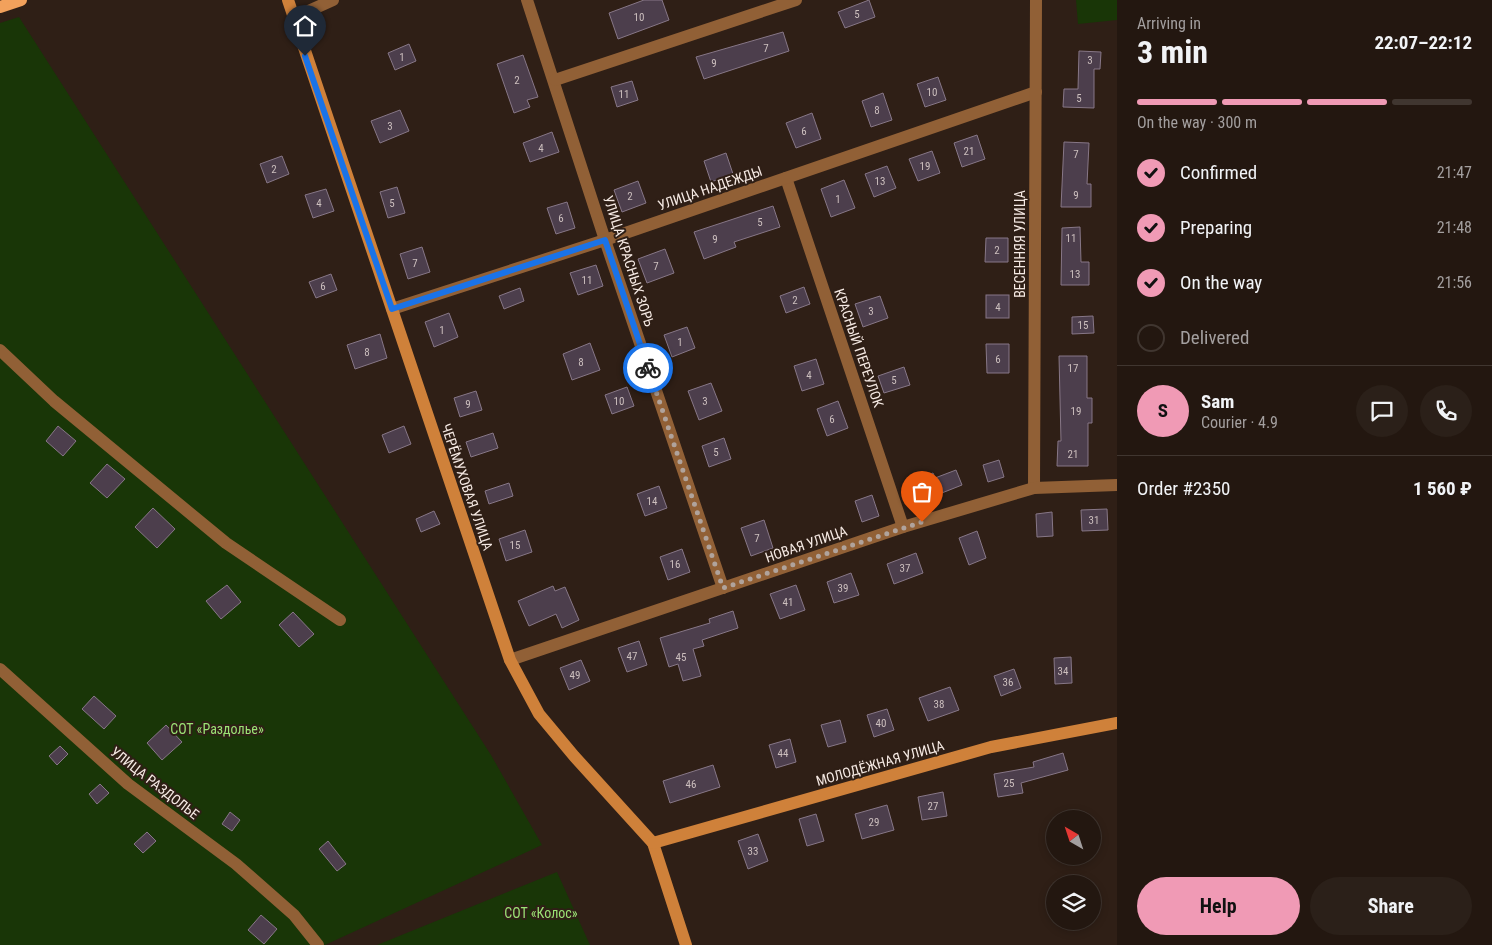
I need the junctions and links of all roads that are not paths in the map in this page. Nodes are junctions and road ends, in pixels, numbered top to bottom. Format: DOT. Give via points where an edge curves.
graph roads {
  1 [pos="21,0"];
  2 [pos="288,0"];
  3 [pos="333,0"];
  4 [pos="527,0"];
  5 [pos="796,0"];
  6 [pos="1036,0"];
  7 [pos="0,7"];
  8 [pos="293,18"];
  9 [pos="555,80"];
  10 [pos="1036,92"];
  11 [pos="786,178"];
  12 [pos="605,240"];
  13 [pos="392,309"];
  14 [pos="0,350"];
  15 [pos="1117,485"];
  16 [pos="1034,488"];
  17 [pos="903,527"];
  18 [pos="723,588"];
  19 [pos="340,620"];
  20 [pos="510,660"];
  21 [pos="0,669"];
  22 [pos="1117,723"];
  23 [pos="653,843"];
  24 [pos="318,945"];
  25 [pos="686,945"];
  1 -- 7 [label="main road"];
  2 -- 8 [label="street, ЧЕРЁМУХОВАЯ УЛИЦА"];
  3 -- 8 [label="street"];
  4 -- 9 [label="street, УЛИЦА КРАСНЫХ ЗОРЬ"];
  5 -- 9 [label="street"];
  6 -- 10 [label="street, ВЕСЕННЯЯ УЛИЦА"];
  8 -- 13 [label="street, ЧЕРЁМУХОВАЯ УЛИЦА"];
  9 -- 12 [label="street, УЛИЦА КРАСНЫХ ЗОРЬ"];
  10 -- 11 [label="street, УЛИЦА НАДЕЖДЫ"];
  10 -- 16 [label="street, ВЕСЕННЯЯ УЛИЦА"];
  11 -- 12 [label="street, УЛИЦА НАДЕЖДЫ"];
  11 -- 17 [label="street, КРАСНЫЙ ПЕРЕУЛОК"];
  12 -- 13 [label="street, УЛИЦА НАДЕЖДЫ"];
  12 -- 18 [label="street, УЛИЦА КРАСНЫХ ЗОРЬ"];
  13 -- 20 [label="street, ЧЕРЁМУХОВАЯ УЛИЦА"];
  14 -- 19 [label="street" via="54,401 226,543"];
  15 -- 16 [label="street, НОВАЯ УЛИЦА"];
  16 -- 17 [label="street, НОВАЯ УЛИЦА"];
  17 -- 18 [label="street, НОВАЯ УЛИЦА"];
  18 -- 20 [label="street, НОВАЯ УЛИЦА"];
  20 -- 23 [label="street, ЧЕРЁМУХОВАЯ УЛИЦА" via="540,714"];
  21 -- 24 [label="street, УЛИЦА РАЗДОЛЬЕ" via="128,784 236,864 294,915"];
  22 -- 23 [label="street, МОЛОДЁЖНАЯ УЛИЦА" via="991,747"];
  23 -- 25 [label="street, ЧЕРЁМУХОВАЯ УЛИЦА"];
}
